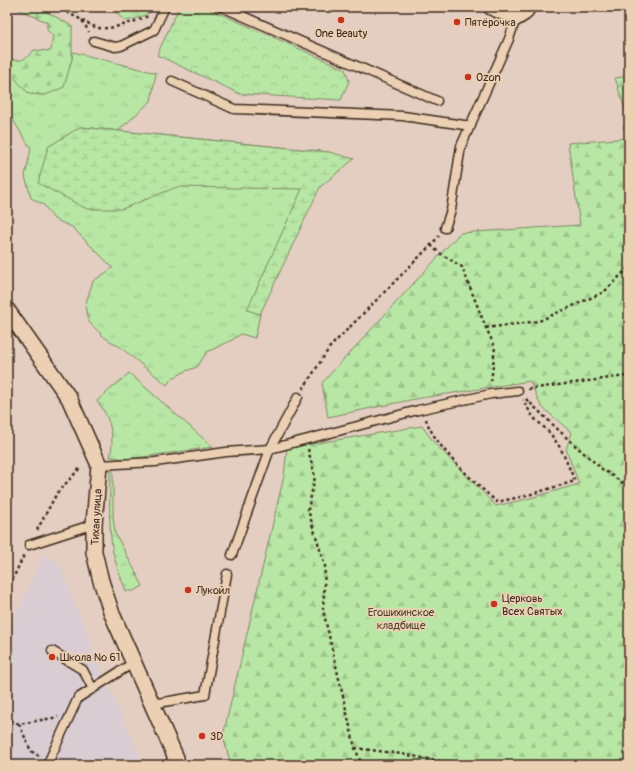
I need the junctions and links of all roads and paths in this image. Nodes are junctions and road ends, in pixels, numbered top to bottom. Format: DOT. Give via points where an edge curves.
graph roads {
  1 [pos="56,7"];
  2 [pos="165,7"];
  3 [pos="222,7"];
  4 [pos="490,7"];
  5 [pos="528,7"];
  6 [pos="152,13"];
  7 [pos="516,18"];
  8 [pos="82,20"];
  9 [pos="94,41"];
  10 [pos="172,81"];
  11 [pos="437,101"];
  12 [pos="471,126"];
  13 [pos="445,228"];
  14 [pos="431,246"];
  15 [pos="629,266"];
  16 [pos="7,310"];
  17 [pos="486,328"];
  18 [pos="629,373"];
  19 [pos="518,391"];
  20 [pos="491,394"];
  21 [pos="298,397"];
  22 [pos="423,409"];
  23 [pos="306,439"];
  24 [pos="270,449"];
  25 [pos="99,466"];
  26 [pos="81,467"];
  27 [pos="629,487"];
  28 [pos="94,524"];
  29 [pos="29,544"];
  30 [pos="232,555"];
  31 [pos="227,574"];
  32 [pos="7,591"];
  33 [pos="52,651"];
  34 [pos="134,663"];
  35 [pos="93,689"];
  36 [pos="152,704"];
  37 [pos="70,715"];
  38 [pos="11,720"];
  39 [pos="19,724"];
  40 [pos="355,748"];
  41 [pos="48,763"];
  42 [pos="177,763"];
  43 [pos="362,765"];
  44 [pos="527,765"];
  1 -- 8 [label="path"];
  2 -- 9 [label="lane" via="154,30 121,46"];
  3 -- 11 [label="lane"];
  4 -- 7 [label="street"];
  5 -- 7 [label="street"];
  6 -- 8 [label="path" via="142,19 105,28 95,27"];
  7 -- 12 [label="lane"];
  8 -- 9 [label="path"];
  10 -- 12 [label="lane" via="234,109 403,116"];
  12 -- 13 [label="lane" via="461,146 451,210"];
  13 -- 14 [label="path"];
  14 -- 17 [label="path" via="462,266"];
  14 -- 21 [label="path" via="330,347"];
  15 -- 17 [label="path" via="604,292 539,322"];
  16 -- 25 [label="street, Тихая улица" via="69,398"];
  17 -- 20 [label="path" via="496,347"];
  18 -- 19 [label="path" via="626,376"];
  19 -- 20 [label="lane"];
  19 -- 22 [label="path" via="533,417 550,433 561,449 575,481 497,502 473,481 438,442 428,426"];
  19 -- 27 [label="path" via="602,469"];
  20 -- 22 [label="lane"];
  21 -- 24 [label="lane"];
  22 -- 23 [label="lane"];
  23 -- 24 [label="lane"];
  23 -- 40 [label="path" via="315,477 308,510 325,566 323,610"];
  24 -- 25 [label="lane"];
  24 -- 30 [label="lane"];
  25 -- 28 [label="street, Тихая улица"];
  26 -- 29 [label="path" via="57,493"];
  28 -- 29 [label="lane"];
  28 -- 34 [label="street, Тихая улица" via="94,552 101,581 112,614"];
  29 -- 32 [label="path"];
  31 -- 36 [label="lane" via="205,695"];
  33 -- 35 [label="lane" via="83,670"];
  34 -- 35 [label="lane"];
  34 -- 36 [label="street, Тихая улица"];
  35 -- 37 [label="lane" via="78,698"];
  36 -- 42 [label="street, Тихая улица"];
  37 -- 39 [label="path"];
  37 -- 41 [label="lane"];
  38 -- 39 [label="path"];
  39 -- 41 [label="path" via="31,751"];
  40 -- 43 [label="path"];
  40 -- 44 [label="path" via="455,764"];
}
